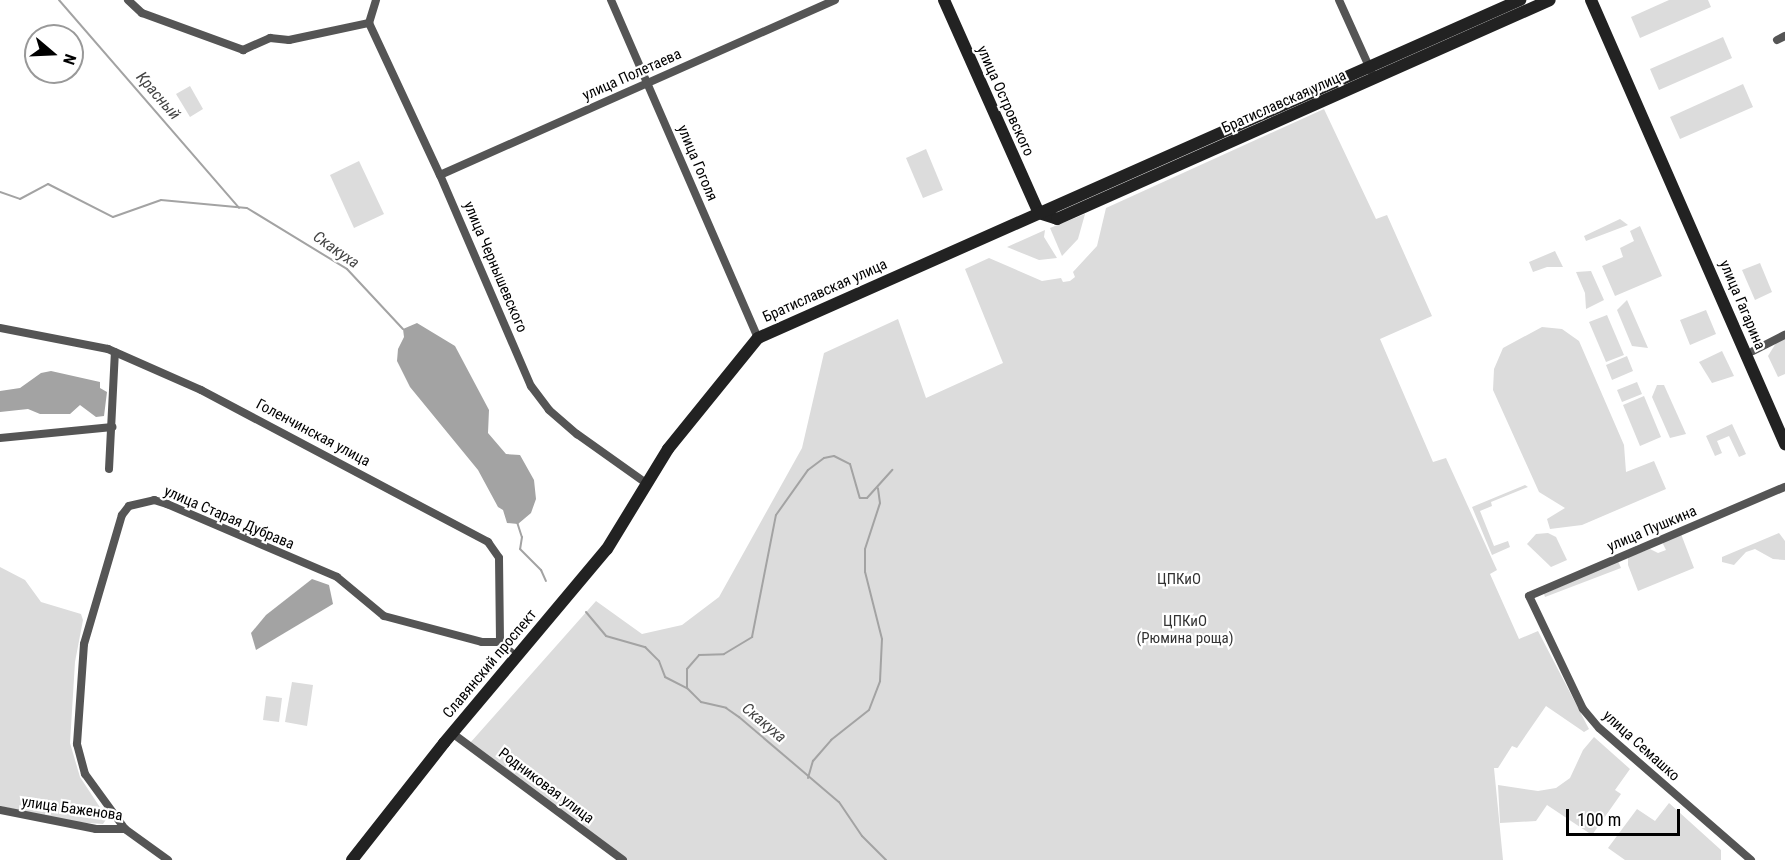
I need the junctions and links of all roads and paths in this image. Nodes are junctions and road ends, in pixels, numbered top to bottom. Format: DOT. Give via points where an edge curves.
graph roads {
  1 [pos="128,0"];
  2 [pos="376,0"];
  3 [pos="611,0"];
  4 [pos="835,0"];
  5 [pos="944,0"];
  6 [pos="1339,0"];
  7 [pos="1520,0"];
  8 [pos="1550,0"];
  9 [pos="1592,0"];
  10 [pos="1599,0"];
  11 [pos="369,22"];
  12 [pos="1372,73"];
  13 [pos="648,83"];
  14 [pos="440,175"];
  15 [pos="1674,177"];
  16 [pos="1039,213"];
  17 [pos="0,328"];
  18 [pos="1785,335"];
  19 [pos="758,338"];
  20 [pos="1754,351"];
  21 [pos="115,352"];
  22 [pos="1785,424"];
  23 [pos="112,427"];
  24 [pos="0,438"];
  25 [pos="1785,445"];
  26 [pos="109,469"];
  27 [pos="646,483"];
  28 [pos="1785,487"];
  29 [pos="1529,596"];
  30 [pos="500,642"];
  31 [pos="515,656"];
  32 [pos="452,733"];
  33 [pos="0,810"];
  34 [pos="125,829"];
  35 [pos="168,860"];
  36 [pos="352,860"];
  37 [pos="623,860"];
  38 [pos="1751,860"];
  1 -- 11 [label="street" via="142,14 243,51 270,38 289,40"];
  2 -- 11 [label="street"];
  3 -- 13 [label="street, улица Гоголя"];
  4 -- 13 [label="street, улица Полетаева"];
  5 -- 16 [label="street, улица Островского"];
  6 -- 12 [label="street"];
  7 -- 12 [label="street, Братиславская улица"];
  8 -- 12 [label="street, Братиславская улица"];
  9 -- 15 [label="street, улица Гагарина"];
  10 -- 15 [label="street, улица Гагарина"];
  11 -- 14 [label="street, улица Чернышевского"];
  12 -- 16 [label="street, Братиславская улица" via="1057,219"];
  13 -- 14 [label="street, улица Полетаева"];
  13 -- 19 [label="street, улица Гоголя"];
  14 -- 27 [label="street, улица Чернышевского" via="531,386 549,410 577,434"];
  15 -- 20 [label="street, улица Гагарина"];
  15 -- 25 [label="street, улица Гагарина"];
  16 -- 19 [label="street, Братиславская улица"];
  17 -- 21 [label="street, Голенчинская улица"];
  18 -- 20 [label="street"];
  19 -- 27 [label="street, Братиславская улица" via="690,418"];
  20 -- 22 [label="street, улица Гагарина"];
  21 -- 23 [label="street"];
  21 -- 30 [label="street, Голенчинская улица" via="272,426 488,543 499,558"];
  23 -- 24 [label="street"];
  23 -- 26 [label="street"];
  27 -- 31 [label="street, Славянский проспект" via="639,501 607,549"];
  28 -- 29 [label="street, улица Пушкина"];
  29 -- 38 [label="street, улица Семашко" via="1583,709 1599,728"];
  30 -- 31 [label="street"];
  30 -- 34 [label="street, улица Старая Дубрава" via="483,642 384,616 336,577 166,504 147,500 129,506 122,514 84,644 77,744 85,774"];
  31 -- 32 [label="street, Славянский проспект"];
  32 -- 36 [label="street, Славянский проспект"];
  32 -- 37 [label="street, Родниковая улица"];
  33 -- 34 [label="street, улица Баженова" via="96,829"];
  34 -- 35 [label="street, улица Баженова"];
}
